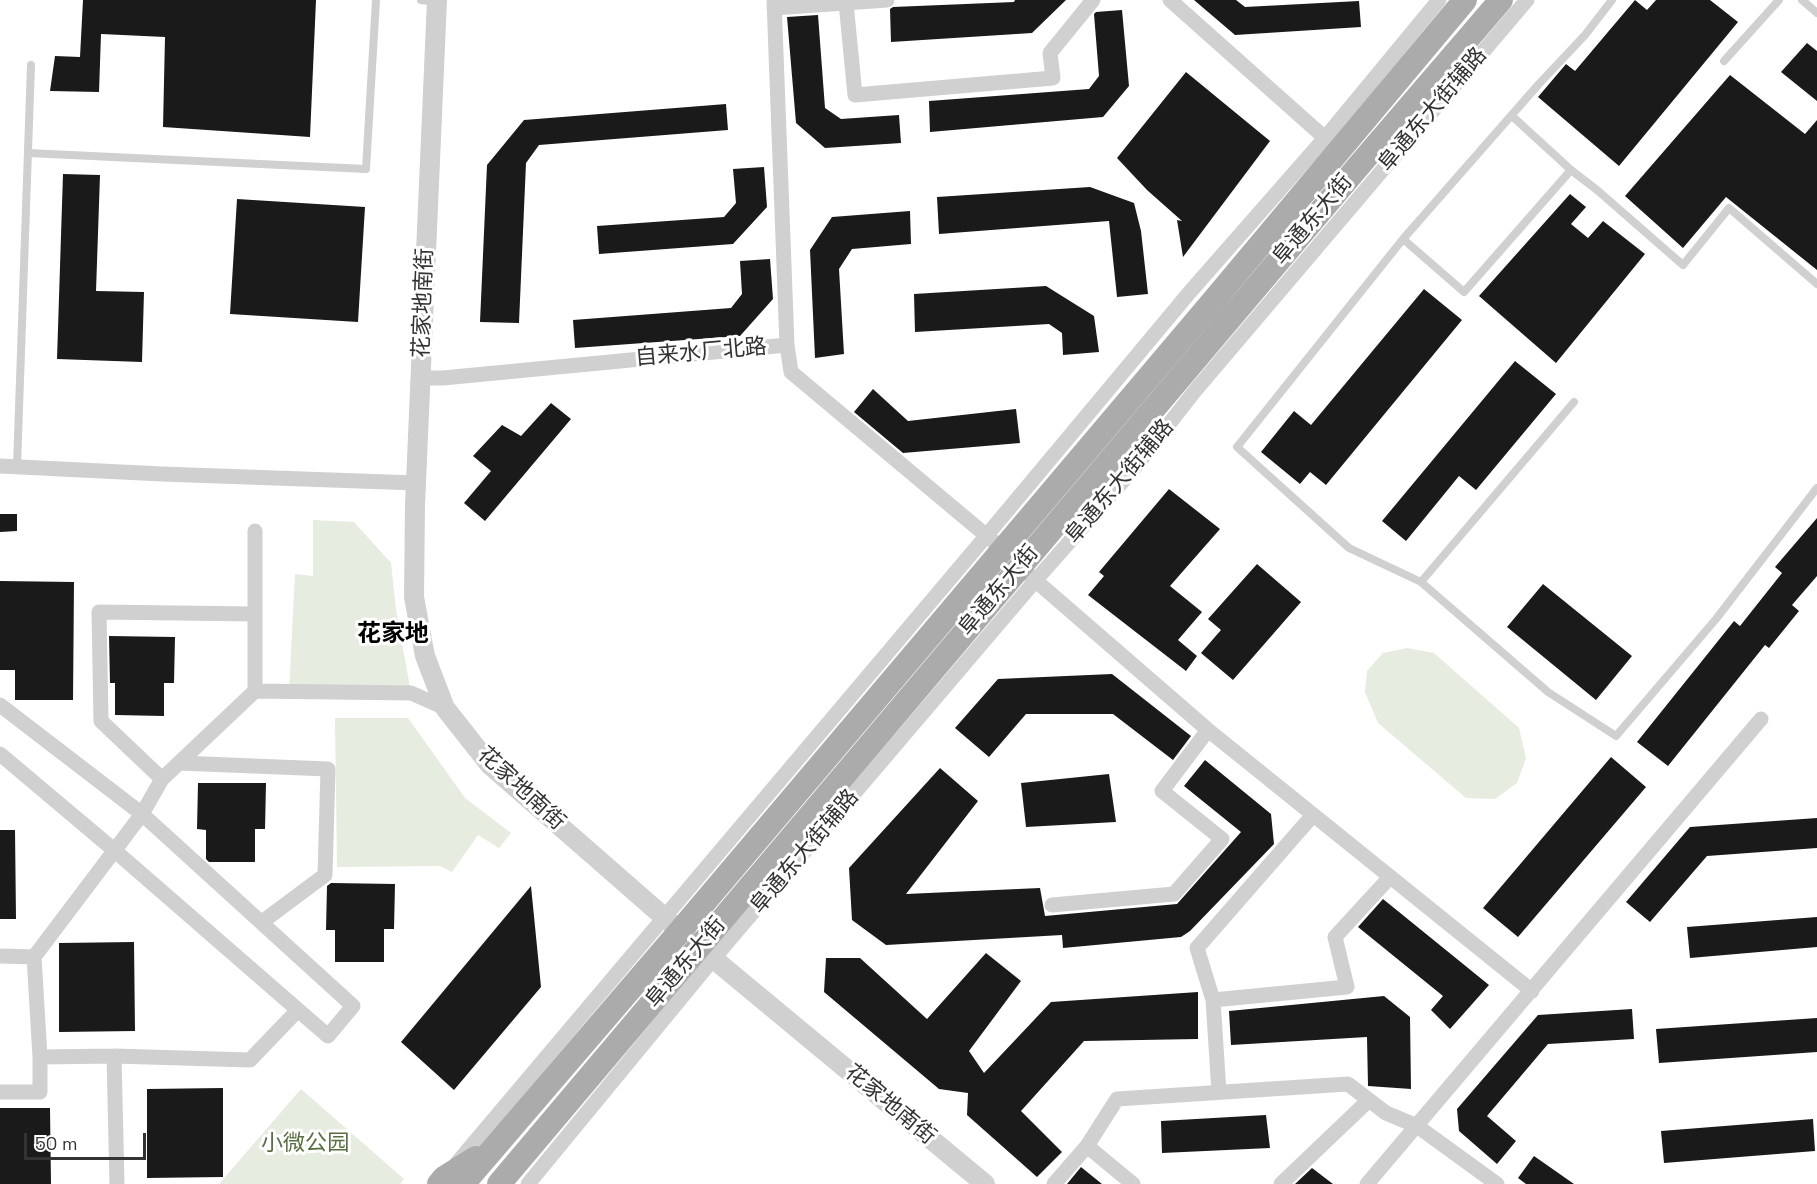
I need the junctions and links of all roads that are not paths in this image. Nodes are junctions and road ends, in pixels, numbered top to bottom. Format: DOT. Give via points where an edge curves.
graph roads {
  1 [pos="376,0"];
  2 [pos="887,0"];
  3 [pos="1093,0"];
  4 [pos="1170,0"];
  5 [pos="1439,0"];
  6 [pos="1465,0"];
  7 [pos="1501,0"];
  8 [pos="1527,0"];
  9 [pos="1612,0"];
  10 [pos="1779,0"];
  11 [pos="1803,0"];
  12 [pos="431,1"];
  13 [pos="846,3"];
  14 [pos="774,4"];
  15 [pos="1817,13"];
  16 [pos="1724,61"];
  17 [pos="32,65"];
  18 [pos="1512,116"];
  19 [pos="1333,143"];
  20 [pos="27,153"];
  21 [pos="1571,170"];
  22 [pos="1403,239"];
  23 [pos="1817,284"];
  24 [pos="787,345"];
  25 [pos="421,378"];
  26 [pos="1574,402"];
  27 [pos="0,466"];
  28 [pos="18,466"];
  29 [pos="416,483"];
  30 [pos="1817,488"];
  31 [pos="255,531"];
  32 [pos="1011,558"];
  33 [pos="1421,582"];
  34 [pos="255,614"];
  35 [pos="255,691"];
  36 [pos="0,705"];
  37 [pos="445,708"];
  38 [pos="1761,719"];
  39 [pos="1208,730"];
  40 [pos="0,754"];
  41 [pos="179,763"];
  42 [pos="162,779"];
  43 [pos="142,814"];
  44 [pos="1313,815"];
  45 [pos="114,850"];
  46 [pos="1390,877"];
  47 [pos="1052,906"];
  48 [pos="262,922"];
  49 [pos="673,924"];
  50 [pos="707,952"];
  51 [pos="0,956"];
  52 [pos="34,957"];
  53 [pos="1532,991"];
  54 [pos="1213,1000"];
  55 [pos="298,1010"];
  56 [pos="114,1056"];
  57 [pos="40,1057"];
  58 [pos="0,1092"];
  59 [pos="1219,1092"];
  60 [pos="1369,1100"];
  61 [pos="1417,1126"];
  62 [pos="1087,1146"];
  63 [pos="449,1182"];
  64 [pos="117,1184"];
  65 [pos="499,1184"];
  66 [pos="528,1184"];
  67 [pos="985,1184"];
  68 [pos="1054,1184"];
  69 [pos="1133,1184"];
  70 [pos="1281,1184"];
  71 [pos="1367,1184"];
  72 [pos="1497,1184"];
  1 -- 20 [label="lane" via="366,169"];
  2 -- 13 [label="street"];
  3 -- 13 [label="street" via="1050,53 1053,78 855,95"];
  4 -- 19 [label="street"];
  5 -- 19 [label="street"];
  6 -- 19 [label="main road, 阜通东大街"];
  7 -- 32 [label="main road, 阜通东大街"];
  8 -- 32 [label="street, 阜通东大街辅路" via="1194,392 1137,465"];
  9 -- 18 [label="lane"];
  10 -- 16 [label="lane"];
  11 -- 15 [label="lane"];
  12 -- 25 [label="street, 花家地南街"];
  13 -- 14 [label="street"];
  14 -- 24 [label="street"];
  17 -- 20 [label="lane"];
  18 -- 21 [label="lane"];
  18 -- 22 [label="lane"];
  19 -- 32 [label="main road, 阜通东大街"];
  20 -- 28 [label="lane"];
  21 -- 22 [label="lane" via="1464,292"];
  21 -- 23 [label="lane" via="1683,265 1730,208"];
  22 -- 33 [label="lane" via="1237,447 1349,548"];
  24 -- 25 [label="street, 自来水厂北路"];
  24 -- 32 [label="street, 自来水厂北路" via="791,372"];
  25 -- 29 [label="street, 花家地南街"];
  26 -- 33 [label="lane"];
  27 -- 28 [label="street"];
  28 -- 29 [label="street"];
  29 -- 37 [label="street, 花家地南街" via="414,597 425,656"];
  30 -- 33 [label="lane" via="1716,619 1616,736 1548,692"];
  31 -- 34 [label="street"];
  32 -- 39 [label="street, 自来水厂北路"];
  32 -- 49 [label="main road, 阜通东大街"];
  32 -- 50 [label="main road, 阜通东大街"];
  34 -- 35 [label="street"];
  34 -- 42 [label="street" via="99,612 101,721"];
  35 -- 37 [label="street" via="411,693"];
  35 -- 41 [label="street"];
  36 -- 43 [label="street"];
  37 -- 49 [label="street, 花家地南街" via="490,765"];
  38 -- 53 [label="street"];
  39 -- 44 [label="street, 自来水厂北路"];
  39 -- 47 [label="street" via="1162,791 1222,839 1174,894"];
  40 -- 45 [label="street"];
  41 -- 42 [label="street"];
  41 -- 48 [label="street" via="328,769 325,875"];
  42 -- 43 [label="street"];
  43 -- 45 [label="street"];
  43 -- 48 [label="street"];
  44 -- 46 [label="street, 自来水厂北路"];
  44 -- 54 [label="street" via="1197,948"];
  45 -- 52 [label="street"];
  45 -- 55 [label="street"];
  46 -- 53 [label="street, 自来水厂北路"];
  46 -- 54 [label="street" via="1335,937 1347,987"];
  48 -- 55 [label="street" via="353,1006 328,1036"];
  49 -- 50 [label="street, 花家地南街"];
  49 -- 63 [label="street"];
  49 -- 63 [label="main road, 阜通东大街" via="494,1147"];
  50 -- 65 [label="main road, 阜通东大街"];
  50 -- 66 [label="street"];
  50 -- 67 [label="street, 花家地南街"];
  51 -- 52 [label="street"];
  52 -- 57 [label="street"];
  53 -- 61 [label="street"];
  54 -- 59 [label="street"];
  55 -- 56 [label="street" via="250,1060"];
  56 -- 57 [label="street"];
  56 -- 64 [label="street"];
  57 -- 58 [label="street" via="40,1092"];
  59 -- 60 [label="street" via="1348,1084"];
  59 -- 62 [label="street" via="1117,1100"];
  60 -- 61 [label="street" via="1386,1113"];
  60 -- 70 [label="street"];
  61 -- 71 [label="street"];
  61 -- 72 [label="street"];
  62 -- 68 [label="street"];
  62 -- 69 [label="street"];
}
